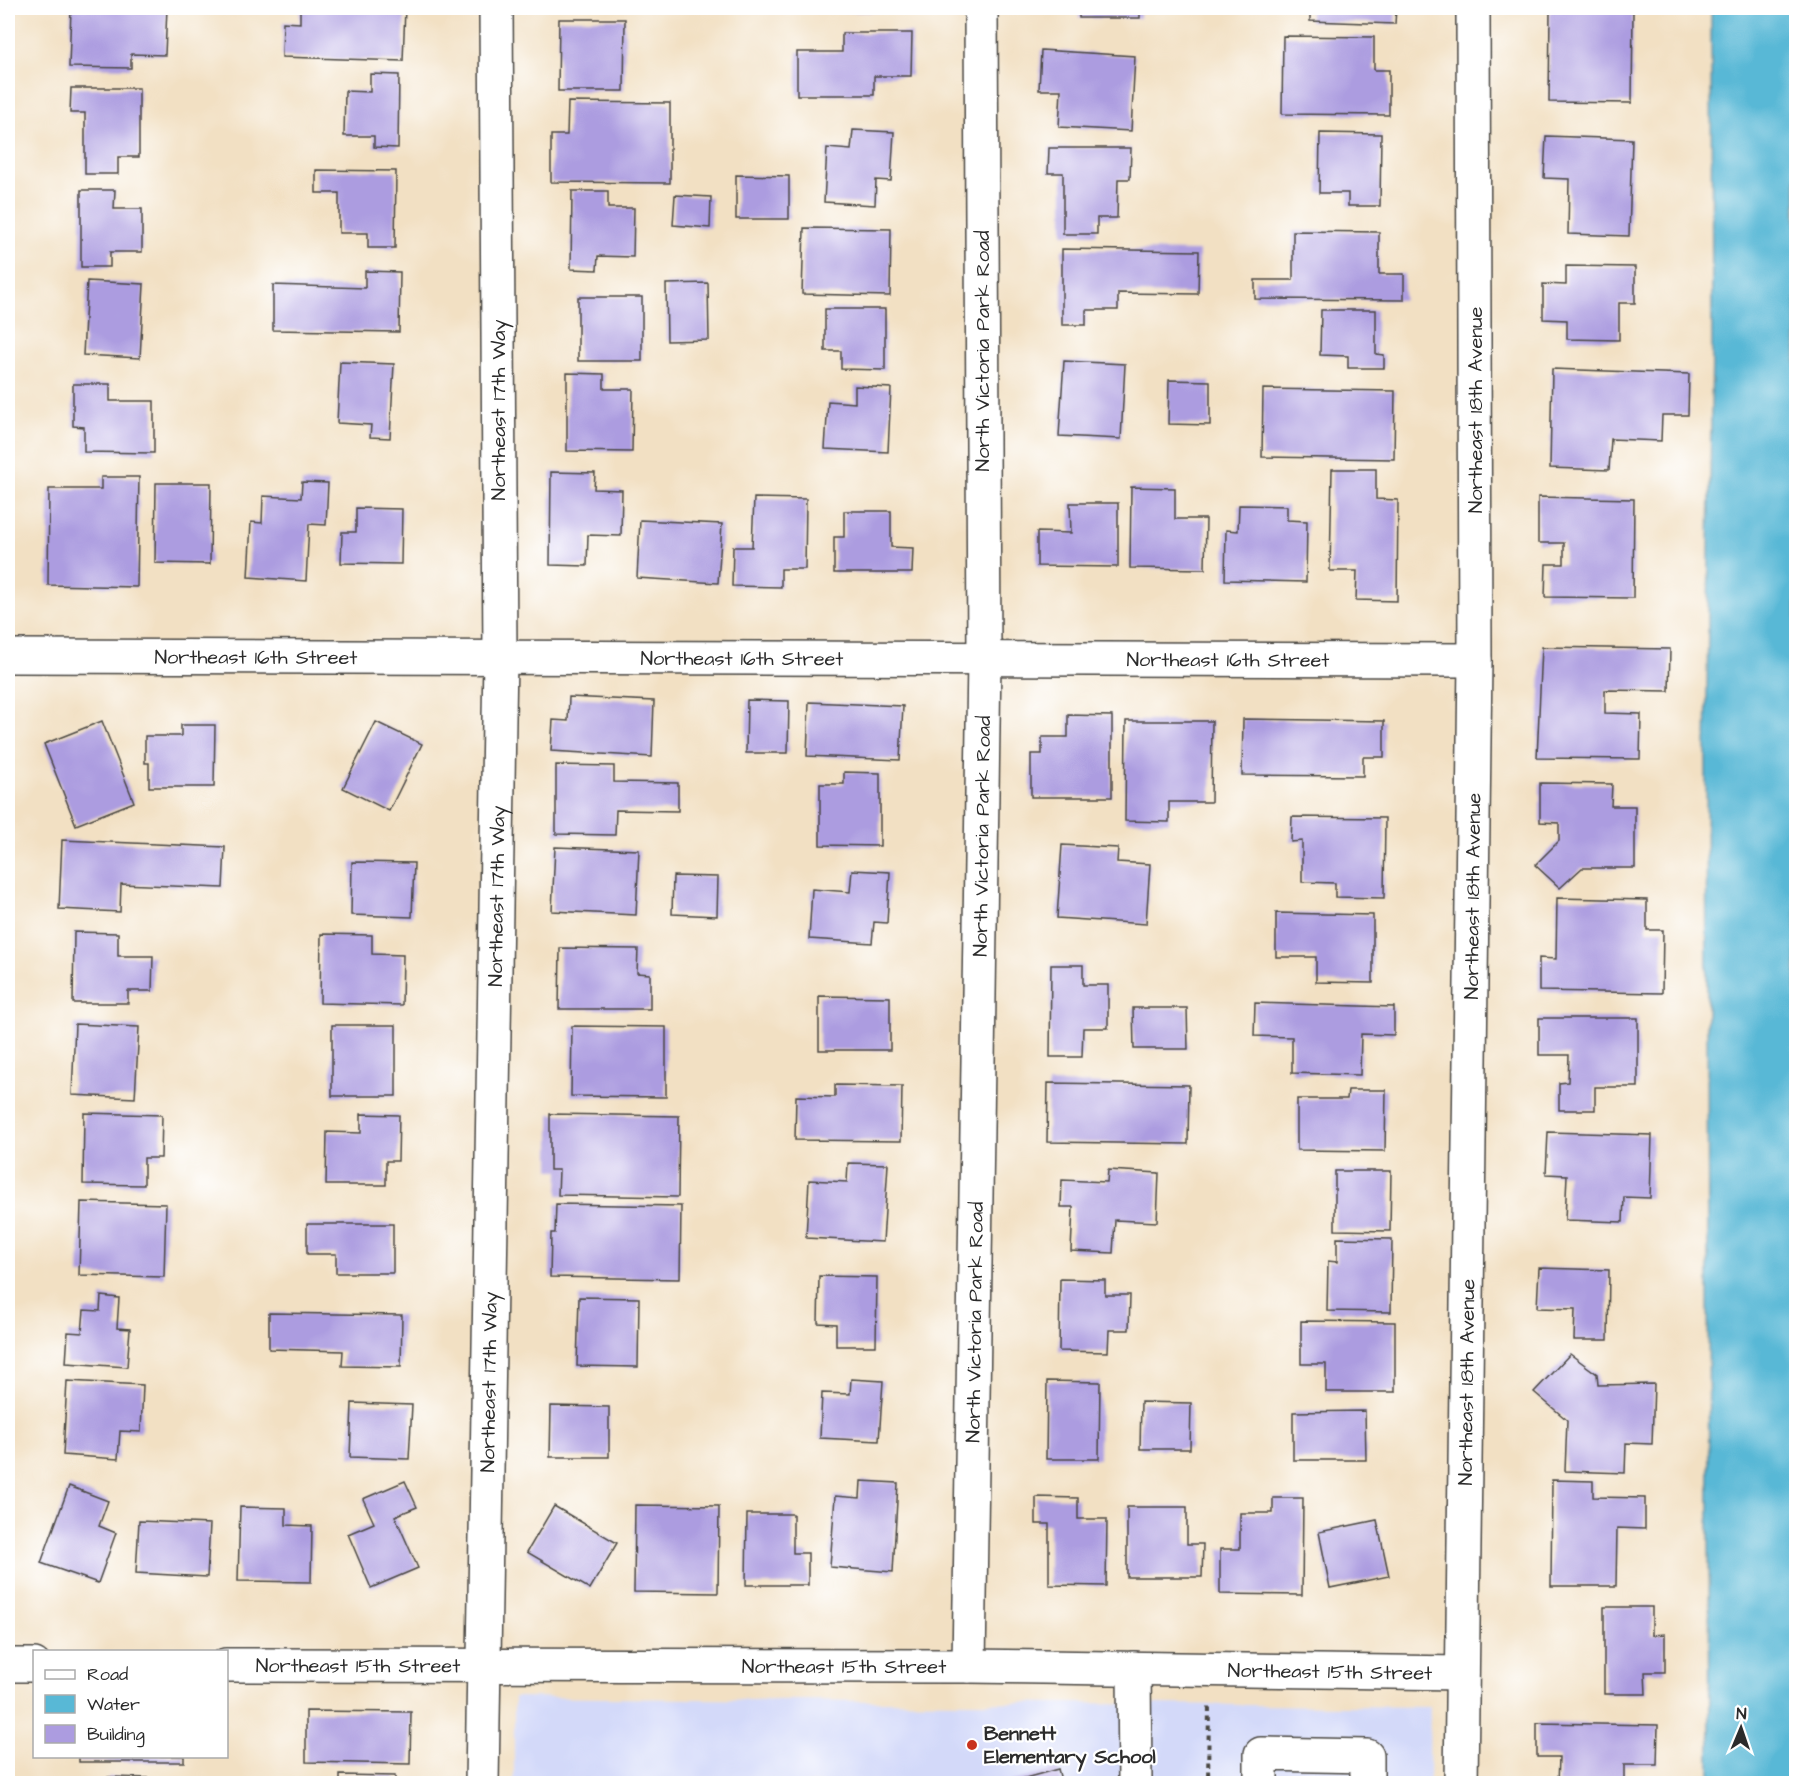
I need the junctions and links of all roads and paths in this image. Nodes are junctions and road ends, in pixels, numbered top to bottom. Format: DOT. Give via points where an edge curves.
graph roads {
  1 [pos="496,8"];
  2 [pos="981,8"];
  3 [pos="1473,8"];
  4 [pos="8,656"];
  5 [pos="500,657"];
  6 [pos="984,659"];
  7 [pos="1475,660"];
  8 [pos="8,1665"];
  9 [pos="33,1665"];
  10 [pos="228,1665"];
  11 [pos="482,1666"];
  12 [pos="969,1666"];
  13 [pos="1134,1668"];
  14 [pos="1462,1673"];
  15 [pos="1209,1700"];
  16 [pos="482,1784"];
  17 [pos="1135,1784"];
  18 [pos="1208,1784"];
  19 [pos="1261,1784"];
  20 [pos="1367,1784"];
  21 [pos="1461,1784"];
  1 -- 5 [label="street, Northeast 17th Way"];
  2 -- 6 [label="street, North Victoria Park Road"];
  3 -- 7 [label="street, Northeast 18th Avenue"];
  4 -- 5 [label="street, Northeast 16th Street"];
  5 -- 6 [label="street, Northeast 16th Street"];
  5 -- 11 [label="street, Northeast 17th Way"];
  6 -- 7 [label="street, Northeast 16th Street"];
  6 -- 12 [label="street, North Victoria Park Road"];
  7 -- 14 [label="street, Northeast 18th Avenue"];
  8 -- 9 [label="street"];
  10 -- 11 [label="street, Northeast 15th Street"];
  11 -- 12 [label="street, Northeast 15th Street"];
  11 -- 16 [label="street, Northeast 17th Way"];
  12 -- 13 [label="street, Northeast 15th Street"];
  13 -- 14 [label="street, Northeast 15th Street"];
  13 -- 17 [label="street"];
  14 -- 21 [label="street, Northeast 18th Avenue"];
  15 -- 18 [label="path"];
  19 -- 20 [label="street" via="1261,1754 1367,1756"];
}
